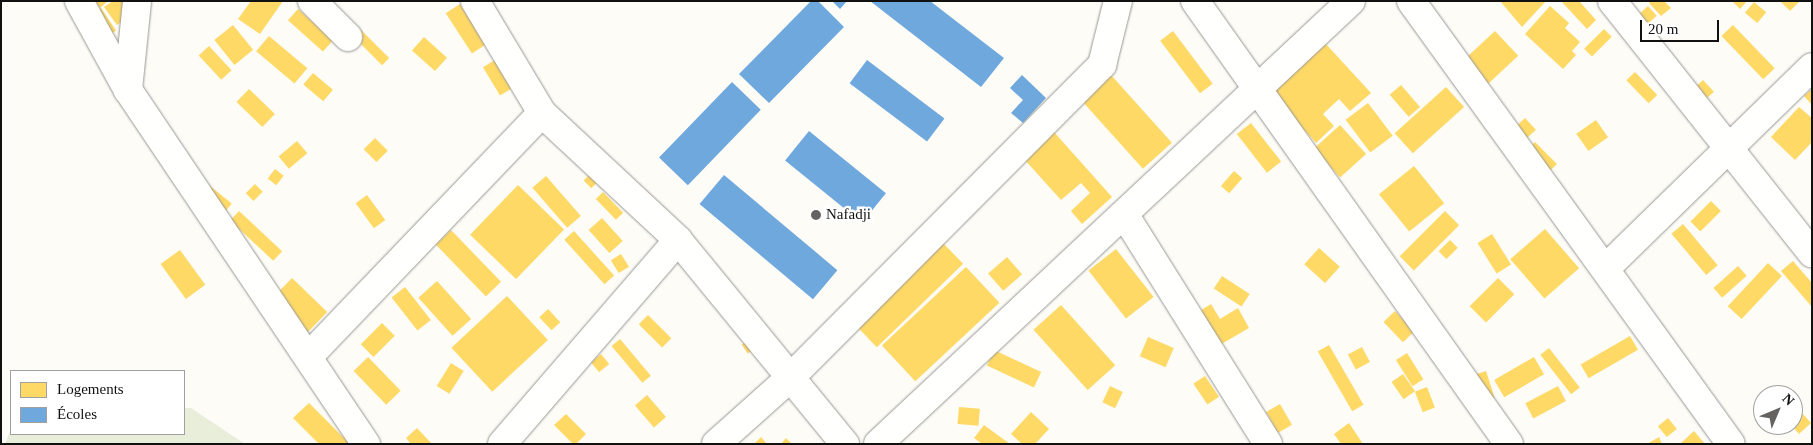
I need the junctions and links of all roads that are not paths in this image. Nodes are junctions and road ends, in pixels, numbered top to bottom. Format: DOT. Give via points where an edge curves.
graph roads {
  1 [pos="79,1"];
  2 [pos="137,1"];
  3 [pos="312,1"];
  4 [pos="475,1"];
  5 [pos="1118,1"];
  6 [pos="1195,1"];
  7 [pos="1351,1"];
  8 [pos="1411,1"];
  9 [pos="1612,1"];
  10 [pos="348,37"];
  11 [pos="1812,67"];
  12 [pos="1257,89"];
  13 [pos="128,90"];
  14 [pos="542,113"];
  15 [pos="1728,150"];
  16 [pos="1124,214"];
  17 [pos="678,240"];
  18 [pos="1812,252"];
  19 [pos="1605,269"];
  20 [pos="308,357"];
  21 [pos="790,377"];
  22 [pos="366,444"];
  23 [pos="502,444"];
  24 [pos="716,444"];
  25 [pos="845,444"];
  26 [pos="878,444"];
  27 [pos="1268,444"];
  28 [pos="1509,444"];
  29 [pos="1731,444"];
  1 -- 13 [label="street"];
  2 -- 13 [label="street"];
  3 -- 10 [label="street"];
  4 -- 14 [label="street"];
  5 -- 21 [label="street" via="1102,65"];
  6 -- 12 [label="street"];
  7 -- 12 [label="street"];
  8 -- 19 [label="street"];
  9 -- 15 [label="street"];
  11 -- 15 [label="street"];
  12 -- 16 [label="street"];
  12 -- 28 [label="street"];
  13 -- 20 [label="street"];
  14 -- 17 [label="street"];
  14 -- 20 [label="street"];
  15 -- 18 [label="street"];
  15 -- 19 [label="street"];
  16 -- 26 [label="street"];
  16 -- 27 [label="street"];
  17 -- 21 [label="street"];
  17 -- 23 [label="street"];
  19 -- 29 [label="street"];
  20 -- 22 [label="street"];
  21 -- 24 [label="street"];
  21 -- 25 [label="street"];
}
